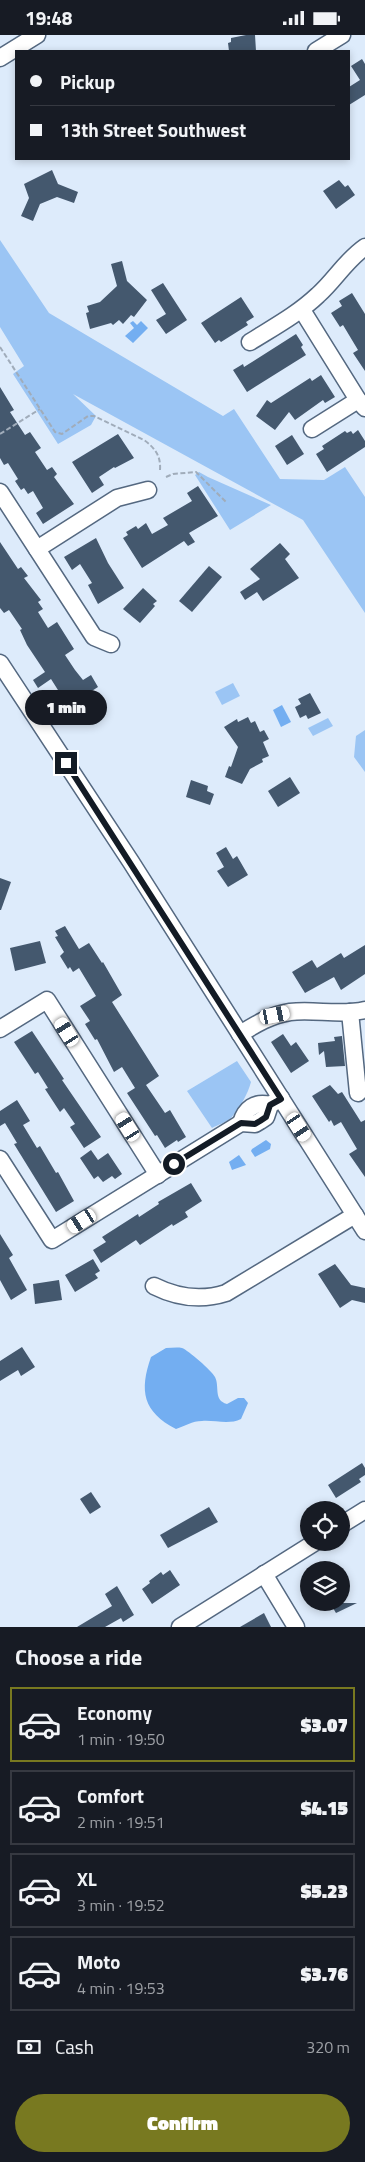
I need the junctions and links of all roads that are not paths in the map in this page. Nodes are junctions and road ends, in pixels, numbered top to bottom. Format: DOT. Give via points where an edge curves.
graph roads {
  1 [pos="38,35"];
  2 [pos="342,35"];
  3 [pos="318,50"];
  4 [pos="2,53"];
  5 [pos="365,247"];
  6 [pos="302,310"];
  7 [pos="250,341"];
  8 [pos="361,404"];
  9 [pos="312,429"];
  10 [pos="148,490"];
  11 [pos="0,492"];
  12 [pos="37,549"];
  13 [pos="111,644"];
  14 [pos="0,663"];
  15 [pos="358,1011"];
  16 [pos="0,1029"];
  17 [pos="240,1034"];
  18 [pos="358,1093"];
  19 [pos="276,1102"];
  20 [pos="0,1159"];
  21 [pos="158,1175"];
  22 [pos="355,1215"];
  23 [pos="365,1231"];
  24 [pos="154,1286"];
  25 [pos="365,1510"];
  26 [pos="350,1519"];
  27 [pos="301,1551"];
  28 [pos="264,1574"];
  29 [pos="180,1627"];
  30 [pos="296,1627"];
  1 -- 4 [label="street"];
  2 -- 3 [label="street"];
  5 -- 6 [label="street"];
  6 -- 7 [label="street"];
  6 -- 8 [label="street"];
  8 -- 9 [label="street"];
  10 -- 12 [label="street" via="117,498"];
  11 -- 12 [label="street"];
  12 -- 13 [label="street" via="94,637"];
  14 -- 17 [label="street"];
  15 -- 17 [label="street" via="291,1012 260,1021"];
  15 -- 18 [label="street"];
  16 -- 21 [label="street" via="47,1001"];
  17 -- 19 [label="street"];
  19 -- 21 [label="street" via="251,1107 241,1123"];
  19 -- 22 [label="street"];
  20 -- 21 [label="street" via="52,1240"];
  22 -- 23 [label="street"];
  22 -- 24 [label="street" via="226,1293 192,1298"];
  25 -- 26 [label="street"];
  27 -- 28 [label="street"];
  28 -- 29 [label="street"];
  28 -- 30 [label="street"];
}
